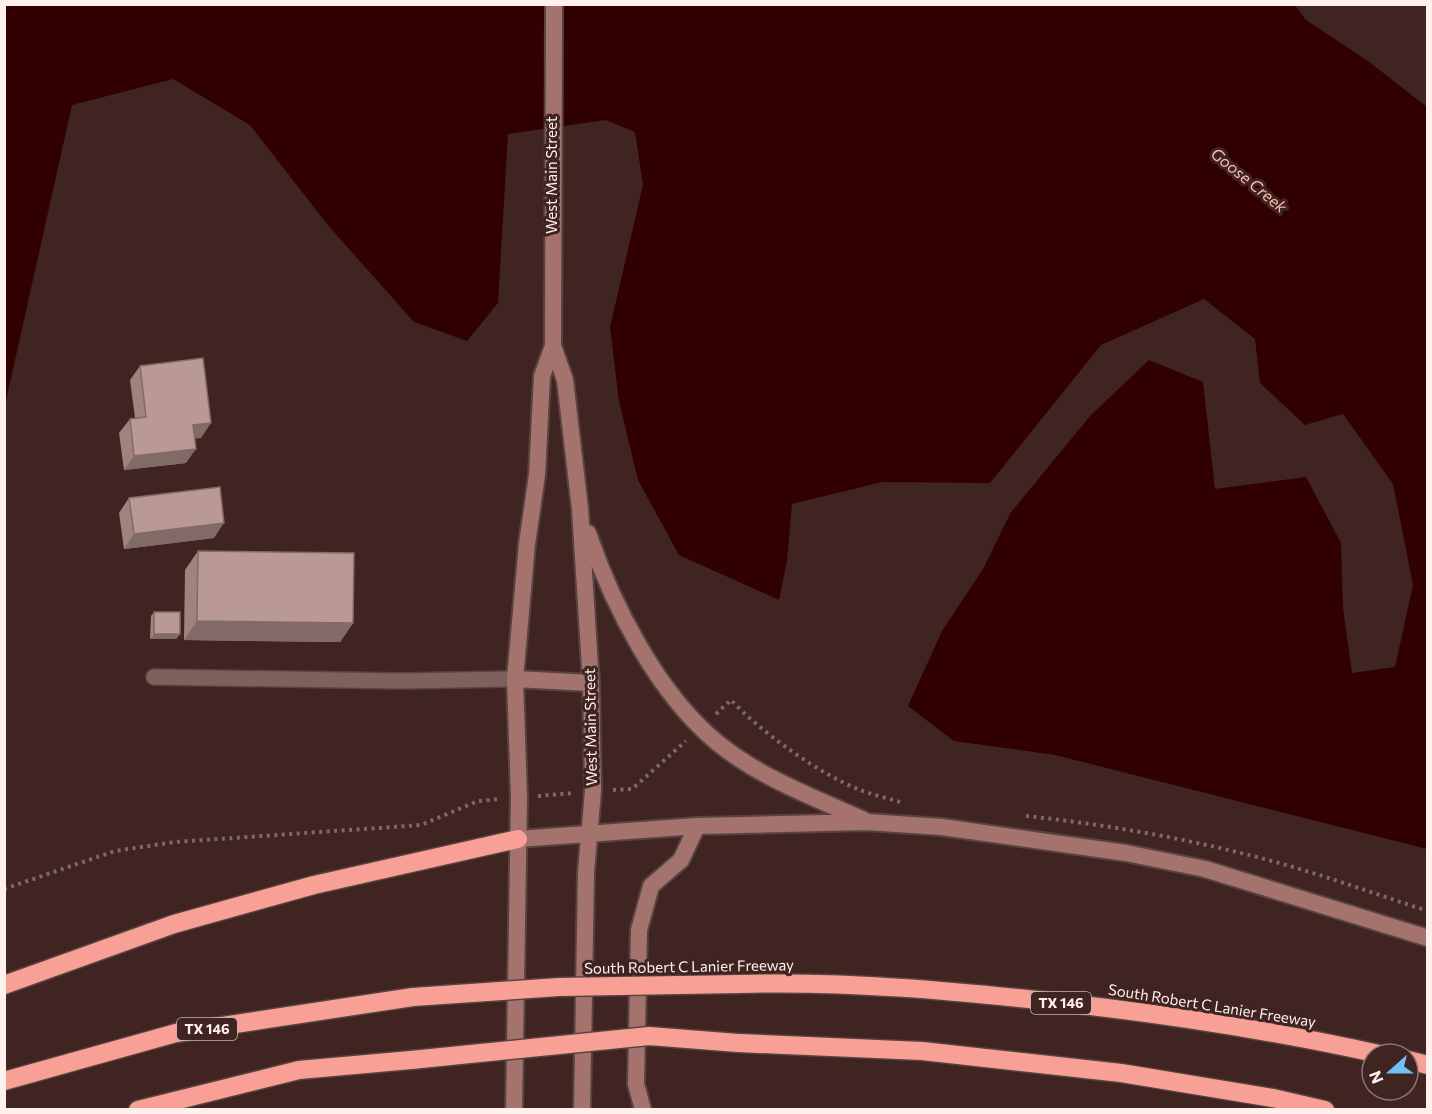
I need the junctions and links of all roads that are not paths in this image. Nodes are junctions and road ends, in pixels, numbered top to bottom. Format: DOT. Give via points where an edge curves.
graph roads {
  1 [pos="554,4"];
  2 [pos="553,346"];
  3 [pos="580,509"];
  4 [pos="154,677"];
  5 [pos="515,679"];
  6 [pos="591,683"];
  7 [pos="867,822"];
  8 [pos="698,826"];
  9 [pos="589,834"];
  10 [pos="518,839"];
  11 [pos="1428,938"];
  12 [pos="4,985"];
  13 [pos="1360,1050"];
  14 [pos="4,1081"];
  15 [pos="138,1110"];
  16 [pos="514,1110"];
  17 [pos="582,1110"];
  18 [pos="643,1110"];
  19 [pos="1325,1110"];
  1 -- 2 [label="main road, West Main Street"];
  2 -- 3 [label="main road, West Main Street" via="565,380"];
  2 -- 5 [label="main road, West Main Street" via="542,376 537,475"];
  3 -- 6 [label="main road, West Main Street"];
  3 -- 7 [label="main road" via="603,576 622,616 669,692 727,750 764,774"];
  4 -- 5 [label="lane"];
  5 -- 6 [label="main road"];
  5 -- 10 [label="main road, West Main Street"];
  6 -- 9 [label="main road, West Main Street" via="593,791"];
  7 -- 8 [label="main road"];
  7 -- 11 [label="main road" via="942,827 1126,853 1205,870"];
  8 -- 9 [label="main road"];
  8 -- 18 [label="main road" via="681,860 651,886 639,930 636,1084"];
  9 -- 10 [label="main road"];
  9 -- 17 [label="main road, West Main Street"];
  10 -- 12 [label="highway" via="314,885 174,924"];
  10 -- 16 [label="main road, West Main Street"];
  13 -- 14 [label="highway, South Robert C Lanier Freeway / TX 146, bridge" via="1291,1034 1134,1011 936,988 805,982 559,987 413,997 177,1033"];
  15 -- 19 [label="highway, bridge" via="299,1070 649,1036 921,1051 1121,1073"];
}
